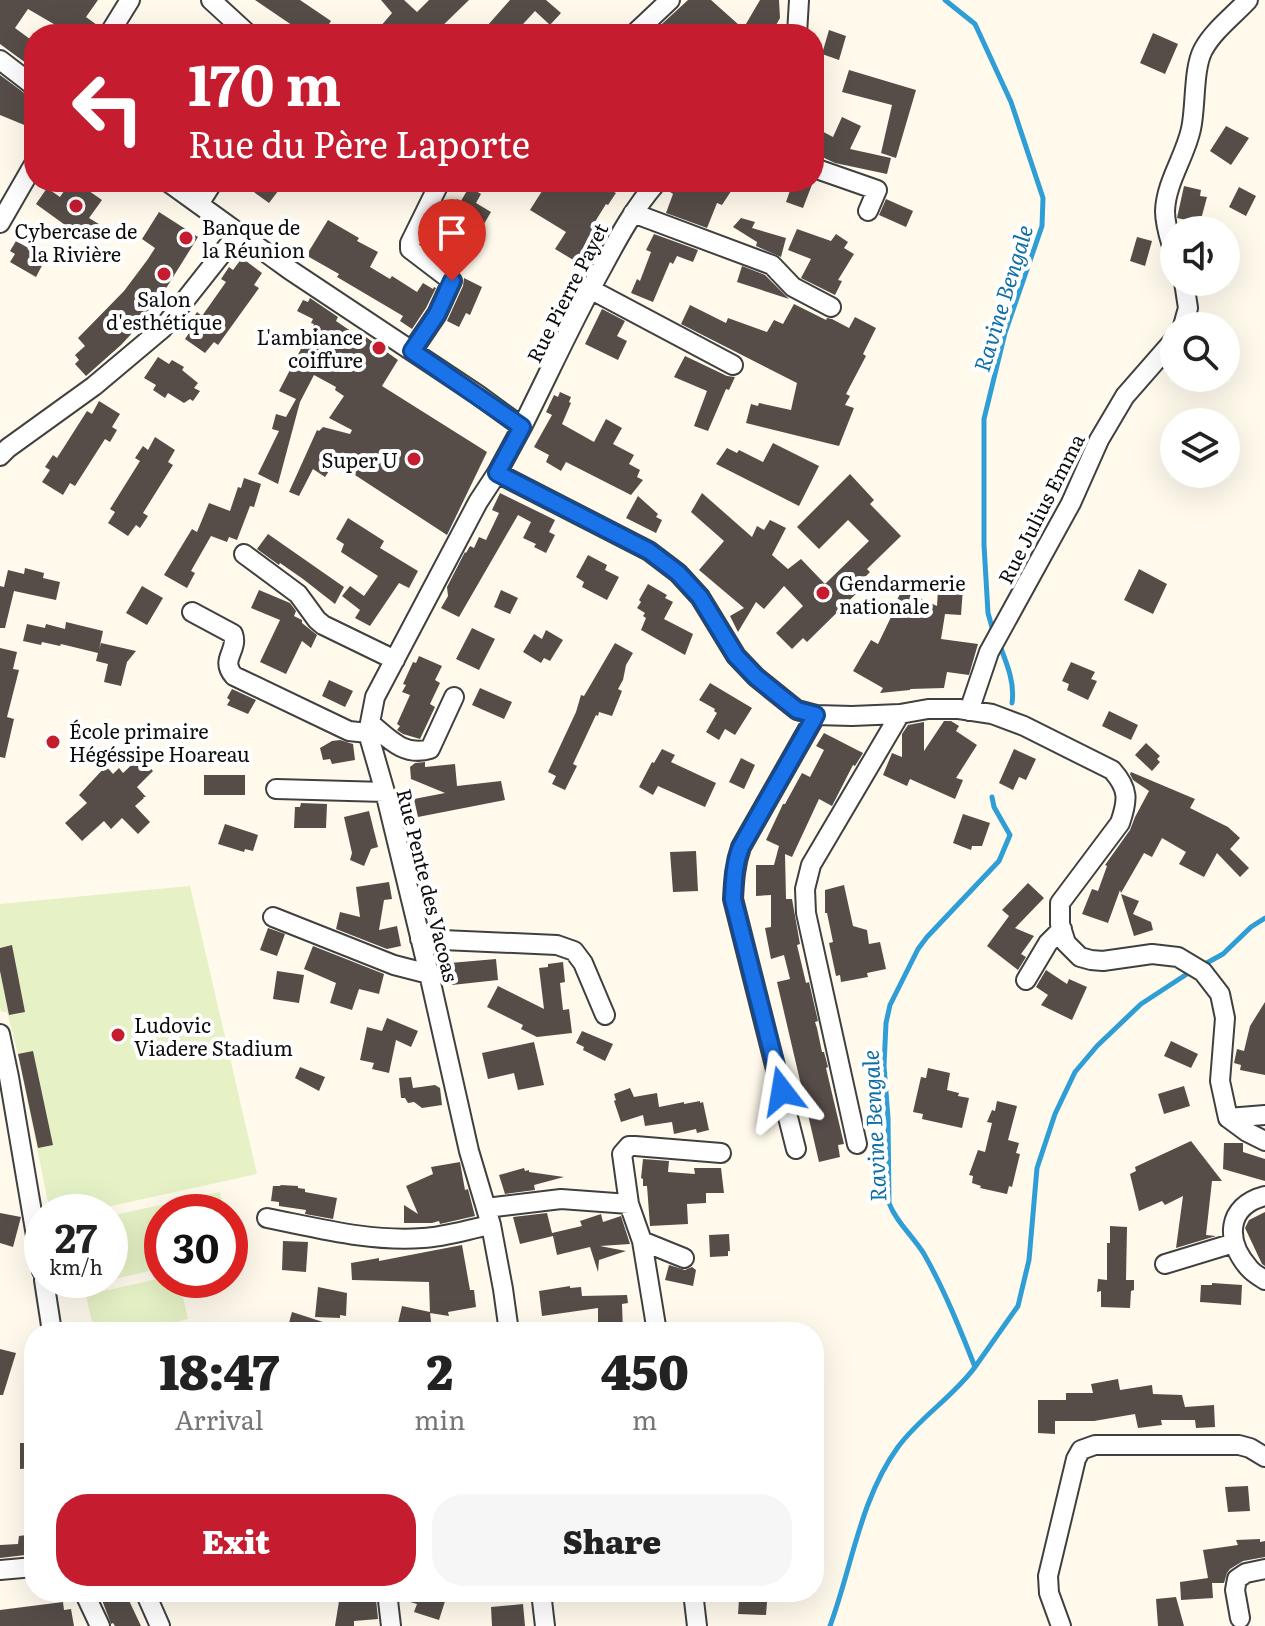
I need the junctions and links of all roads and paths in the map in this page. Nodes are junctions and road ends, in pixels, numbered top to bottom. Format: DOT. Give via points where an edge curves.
graph roads {
  1 [pos="130,0"];
  2 [pos="211,0"];
  3 [pos="670,0"];
  4 [pos="799,0"];
  5 [pos="1248,0"];
  6 [pos="115,24"];
  7 [pos="237,24"];
  8 [pos="645,24"];
  9 [pos="798,24"];
  10 [pos="0,60"];
  11 [pos="24,78"];
  12 [pos="824,171"];
  13 [pos="24,181"];
  14 [pos="182,192"];
  15 [pos="207,192"];
  16 [pos="435,192"];
  17 [pos="649,192"];
  18 [pos="199,204"];
  19 [pos="868,211"];
  20 [pos="633,213"];
  21 [pos="1166,216"];
  22 [pos="0,223"];
  23 [pos="239,232"];
  24 [pos="590,289"];
  25 [pos="831,307"];
  26 [pos="412,351"];
  27 [pos="1160,356"];
  28 [pos="733,365"];
  29 [pos="522,427"];
  30 [pos="3,449"];
  31 [pos="497,473"];
  32 [pos="244,554"];
  33 [pos="192,612"];
  34 [pos="395,660"];
  35 [pos="454,697"];
  36 [pos="969,711"];
  37 [pos="900,714"];
  38 [pos="816,715"];
  39 [pos="369,728"];
  40 [pos="276,789"];
  41 [pos="385,792"];
  42 [pos="273,917"];
  43 [pos="1062,929"];
  44 [pos="420,939"];
  45 [pos="429,974"];
  46 [pos="1026,980"];
  47 [pos="605,1015"];
  48 [pos="0,1034"];
  49 [pos="1265,1115"];
  50 [pos="1228,1118"];
  51 [pos="1265,1141"];
  52 [pos="857,1144"];
  53 [pos="796,1149"];
  54 [pos="721,1153"];
  55 [pos="29,1194"];
  56 [pos="1265,1196"];
  57 [pos="629,1204"];
  58 [pos="489,1216"];
  59 [pos="267,1218"];
  60 [pos="642,1241"];
  61 [pos="1234,1243"];
  62 [pos="684,1258"];
  63 [pos="1165,1264"];
  64 [pos="1265,1280"];
  65 [pos="47,1298"];
  66 [pos="50,1322"];
  67 [pos="508,1322"];
  68 [pos="655,1322"];
  69 [pos="1265,1457"];
  70 [pos="24,1568"];
  71 [pos="1265,1569"];
  72 [pos="0,1570"];
  73 [pos="89,1602"];
  74 [pos="149,1602"];
  75 [pos="388,1602"];
  76 [pos="542,1602"];
  77 [pos="694,1602"];
  78 [pos="1240,1618"];
  79 [pos="100,1626"];
  80 [pos="160,1626"];
  81 [pos="391,1626"];
  82 [pos="545,1626"];
  83 [pos="697,1626"];
  84 [pos="1061,1626"];
  1 -- 6 [label="street"];
  2 -- 7 [label="street"];
  3 -- 8 [label="street"];
  4 -- 9 [label="street"];
  5 -- 21 [label="street" via="1210,38 1200,58 1191,130"];
  10 -- 11 [label="street"];
  12 -- 19 [label="street" via="877,190"];
  13 -- 22 [label="street"];
  14 -- 18 [label="street"];
  15 -- 18 [label="street"];
  16 -- 26 [label="street" via="410,249 452,281"];
  17 -- 20 [label="street, Rue Pierre Payet"];
  18 -- 23 [label="street"];
  20 -- 24 [label="street, Rue Pierre Payet"];
  20 -- 25 [label="street" via="772,265 793,287"];
  23 -- 26 [label="street"];
  23 -- 30 [label="street" via="163,328 94,386"];
  24 -- 28 [label="street"];
  24 -- 29 [label="street, Rue Pierre Payet"];
  26 -- 29 [label="street"];
  27 -- 36 [label="street, Rue Julius Emma" via="1125,396 1099,440 1071,503 989,652"];
  29 -- 31 [label="street, Rue Pierre Payet"];
  31 -- 34 [label="street"];
  31 -- 38 [label="street" via="649,551 700,597 736,656 756,677 797,710"];
  32 -- 34 [label="street" via="298,594 323,625"];
  33 -- 39 [label="street" via="233,634 227,662 234,676 349,731"];
  34 -- 39 [label="street" via="375,697"];
  35 -- 39 [label="street" via="425,751 402,749"];
  36 -- 37 [label="street"];
  36 -- 43 [label="street" via="1024,726 1112,770 1123,782 1120,823 1060,903"];
  37 -- 38 [label="street"];
  37 -- 52 [label="street" via="811,865 805,889"];
  38 -- 53 [label="street" via="741,847 733,899"];
  39 -- 41 [label="street, Rue Pente des Vacoas"];
  40 -- 41 [label="street"];
  41 -- 44 [label="street, Rue Pente des Vacoas"];
  42 -- 45 [label="street"];
  43 -- 46 [label="street"];
  43 -- 50 [label="street" via="1066,943 1080,957 1178,957 1203,972 1220,994 1225,1018 1220,1081"];
  44 -- 45 [label="street, Rue Pente des Vacoas"];
  44 -- 47 [label="street" via="557,945 574,951"];
  45 -- 58 [label="street, Rue Pente des Vacoas"];
  48 -- 55 [label="street"];
  49 -- 50 [label="street"];
  50 -- 51 [label="street"];
  54 -- 57 [label="street" via="629,1146 622,1154"];
  56 -- 61 [label="street" via="1235,1216"];
  57 -- 58 [label="street" via="561,1199"];
  57 -- 60 [label="street"];
  58 -- 59 [label="street" via="427,1238 395,1239"];
  58 -- 67 [label="street, Rue Pente des Vacoas"];
  60 -- 62 [label="street"];
  60 -- 68 [label="street"];
  61 -- 63 [label="street"];
  61 -- 64 [label="street" via="1249,1269"];
  65 -- 66 [label="street"];
  69 -- 84 [label="street" via="1239,1445 1095,1445 1081,1450 1048,1576"];
  70 -- 72 [label="street"];
  71 -- 78 [label="street" via="1237,1579"];
  73 -- 79 [label="street"];
  74 -- 80 [label="street"];
  75 -- 81 [label="street"];
  76 -- 82 [label="street"];
  77 -- 83 [label="street"];
}
